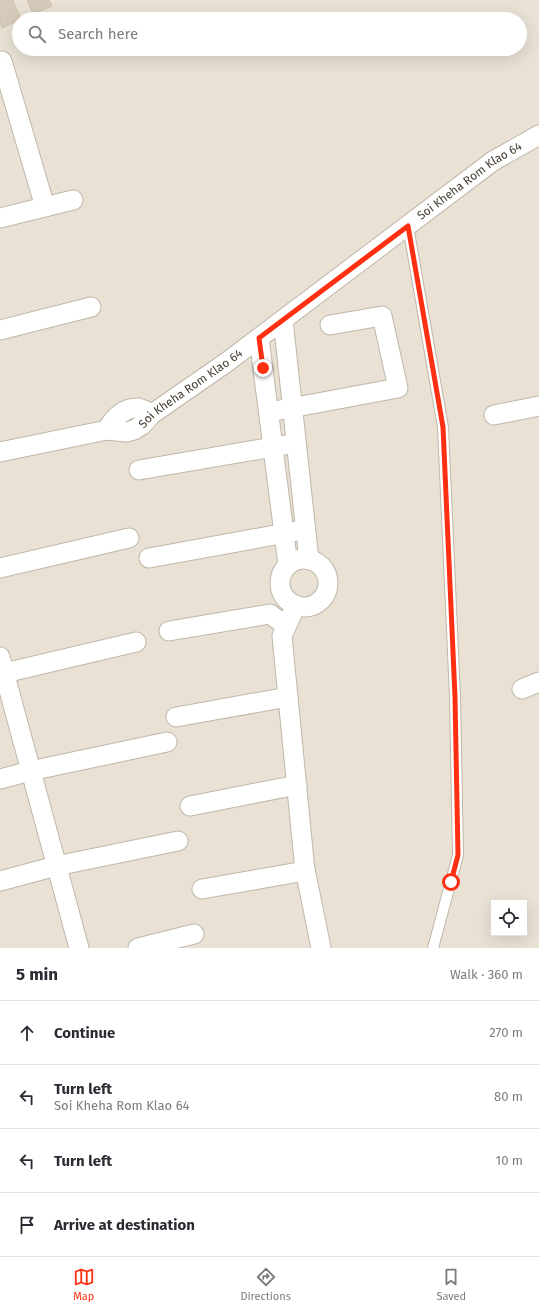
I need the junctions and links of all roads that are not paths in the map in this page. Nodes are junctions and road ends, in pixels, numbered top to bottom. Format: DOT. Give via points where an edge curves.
graph roads {
  1 [pos="2,61"];
  2 [pos="539,135"];
  3 [pos="73,200"];
  4 [pos="45,207"];
  5 [pos="0,218"];
  6 [pos="408,226"];
  7 [pos="91,308"];
  8 [pos="283,320"];
  9 [pos="330,325"];
  10 [pos="0,330"];
  11 [pos="259,338"];
  12 [pos="539,406"];
  13 [pos="292,408"];
  14 [pos="269,412"];
  15 [pos="152,414"];
  16 [pos="494,415"];
  17 [pos="107,430"];
  18 [pos="296,444"];
  19 [pos="273,448"];
  20 [pos="0,452"];
  21 [pos="139,470"];
  22 [pos="306,529"];
  23 [pos="284,533"];
  24 [pos="129,538"];
  25 [pos="149,558"];
  26 [pos="309,560"];
  27 [pos="288,565"];
  28 [pos="0,568"];
  29 [pos="296,605"];
  30 [pos="286,626"];
  31 [pos="169,631"];
  32 [pos="136,642"];
  33 [pos="1,668"];
  34 [pos="288,697"];
  35 [pos="176,717"];
  36 [pos="167,742"];
  37 [pos="30,771"];
  38 [pos="0,778"];
  39 [pos="297,785"];
  40 [pos="190,806"];
  41 [pos="178,841"];
  42 [pos="56,866"];
  43 [pos="305,869"];
  44 [pos="0,881"];
  45 [pos="202,890"];
  46 [pos="194,934"];
  47 [pos="79,948"];
  48 [pos="138,948"];
  49 [pos="320,948"];
  50 [pos="433,948"];
  1 -- 4 [label="street"];
  2 -- 6 [label="street, Soi Kheha Rom Klao 64" via="493,161"];
  3 -- 4 [label="street"];
  4 -- 5 [label="street"];
  6 -- 8 [label="street, Soi Kheha Rom Klao 64"];
  6 -- 50 [label="lane" via="443,427 455,697 458,855"];
  7 -- 10 [label="street"];
  8 -- 11 [label="street, Soi Kheha Rom Klao 64"];
  8 -- 13 [label="street"];
  9 -- 13 [label="street" via="382,316 398,388"];
  11 -- 14 [label="street"];
  11 -- 15 [label="street, Soi Kheha Rom Klao 64"];
  12 -- 16 [label="street"];
  13 -- 14 [label="street"];
  13 -- 18 [label="street"];
  14 -- 19 [label="street"];
  15 -- 17 [label="street, Soi Kheha Rom Klao 64" via="134,430"];
  15 -- 17 [label="street" via="138,408 125,411 114,418"];
  17 -- 20 [label="street"];
  18 -- 19 [label="street"];
  18 -- 22 [label="street"];
  19 -- 21 [label="street"];
  19 -- 23 [label="street"];
  22 -- 23 [label="street"];
  22 -- 26 [label="street"];
  23 -- 25 [label="street"];
  23 -- 27 [label="street"];
  24 -- 28 [label="street"];
  26 -- 27 [label="street" via="302,559"];
  26 -- 29 [label="street" via="317,562 323,568 327,575 327,591 316,604"];
  27 -- 29 [label="street" via="281,578 282,593"];
  29 -- 30 [label="street"];
  30 -- 31 [label="street" via="270,614"];
  30 -- 34 [label="street" via="282,636"];
  32 -- 33 [label="street"];
  33 -- 37 [label="street"];
  34 -- 35 [label="street"];
  34 -- 39 [label="street"];
  36 -- 37 [label="street"];
  37 -- 38 [label="street"];
  37 -- 42 [label="street"];
  39 -- 40 [label="street"];
  39 -- 43 [label="street"];
  41 -- 42 [label="street"];
  42 -- 44 [label="street"];
  42 -- 47 [label="street"];
  43 -- 45 [label="street"];
  43 -- 49 [label="street"];
  46 -- 48 [label="street"];
}
